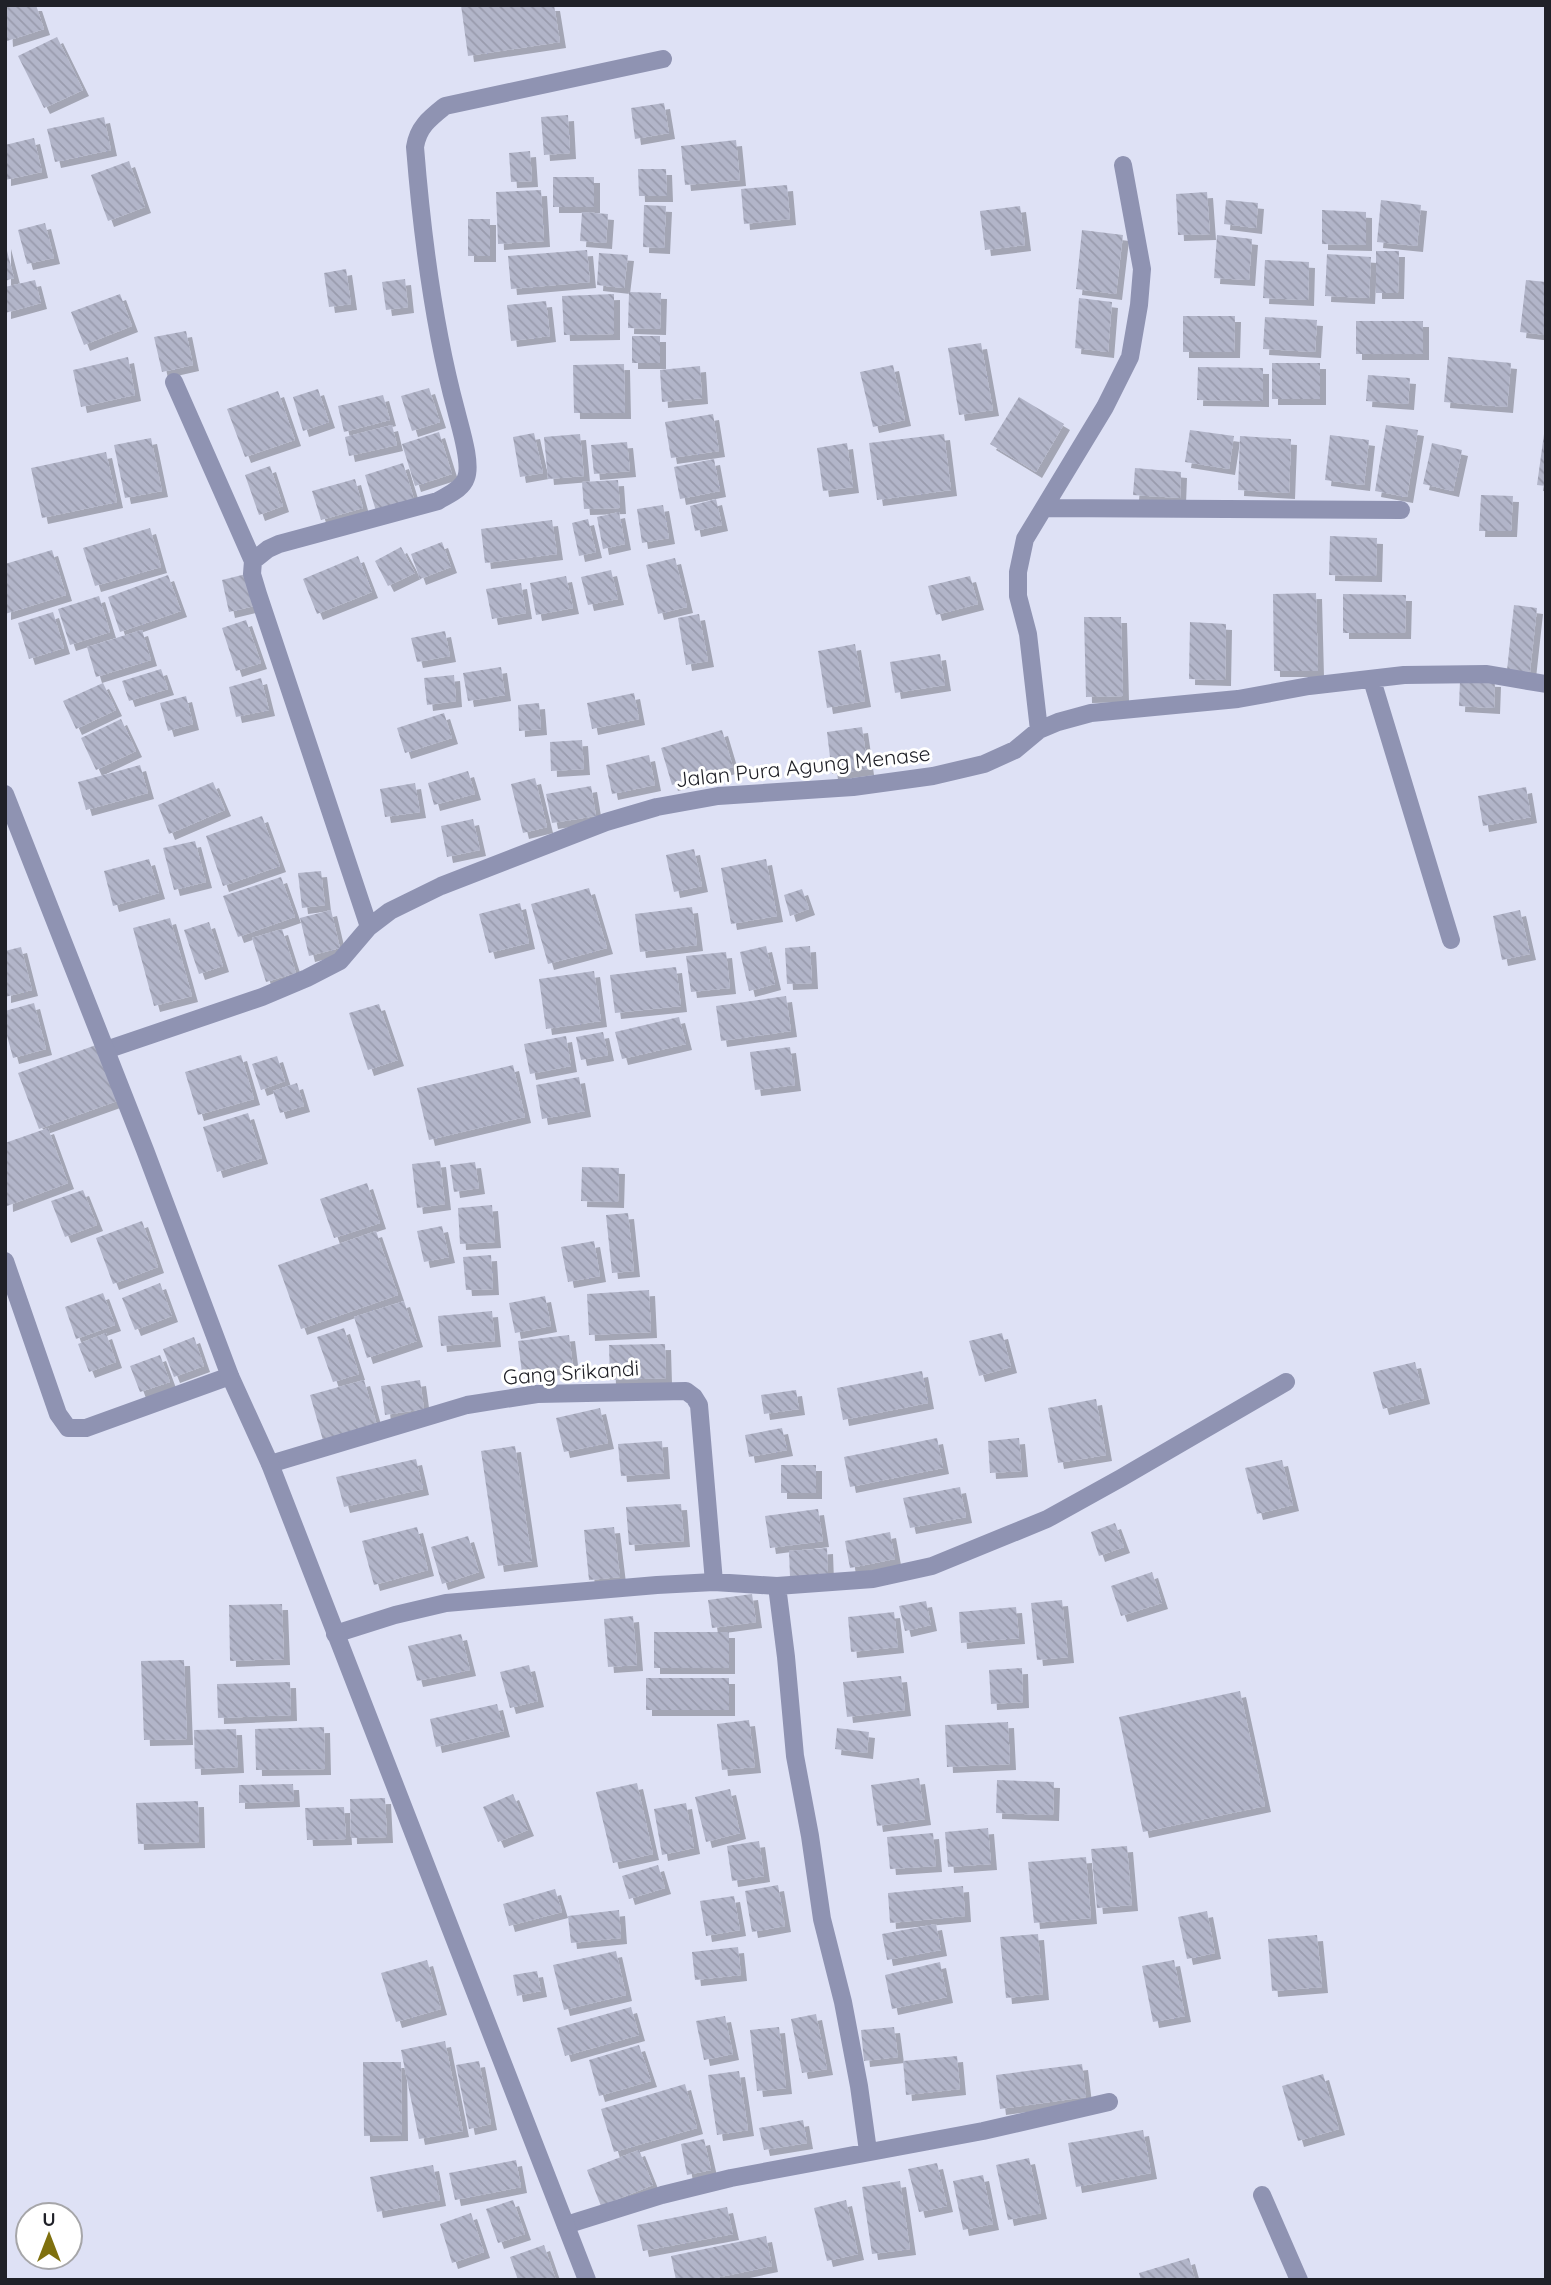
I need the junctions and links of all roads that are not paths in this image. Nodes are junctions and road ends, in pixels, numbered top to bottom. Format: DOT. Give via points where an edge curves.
graph roads {
  1 [pos="663,59"];
  2 [pos="1123,166"];
  3 [pos="174,382"];
  4 [pos="1044,508"];
  5 [pos="1401,510"];
  6 [pos="253,561"];
  7 [pos="1372,680"];
  8 [pos="1546,684"];
  9 [pos="1039,730"];
  10 [pos="6,799"];
  11 [pos="369,927"];
  12 [pos="1451,940"];
  13 [pos="106,1050"];
  14 [pos="5,1261"];
  15 [pos="230,1376"];
  16 [pos="1286,1382"];
  17 [pos="270,1464"];
  18 [pos="714,1583"];
  19 [pos="777,1586"];
  20 [pos="335,1634"];
  21 [pos="1109,2102"];
  22 [pos="868,2151"];
  23 [pos="1262,2195"];
  24 [pos="566,2225"];
  25 [pos="587,2280"];
  26 [pos="1299,2280"];
  1 -- 6 [label="street" via="445,106 425,122 415,147 422,224 467,478 438,501 279,544"];
  2 -- 4 [label="street" via="1142,269 1130,357"];
  3 -- 6 [label="street"];
  4 -- 5 [label="street"];
  4 -- 9 [label="street" via="1026,539 1018,584"];
  6 -- 11 [label="street" via="258,594"];
  7 -- 8 [label="street, Jalan Pura Agung Menase" via="1454,673"];
  7 -- 9 [label="street, Jalan Pura Agung Menase" via="1091,713"];
  7 -- 12 [label="street"];
  9 -- 11 [label="street, Jalan Pura Agung Menase" via="1015,750 984,764 933,776 853,787 718,796 657,807 441,886 390,911"];
  10 -- 13 [label="street"];
  11 -- 13 [label="street, Jalan Pura Agung Menase" via="341,961 307,978"];
  13 -- 15 [label="street"];
  14 -- 15 [label="street" via="58,1414 68,1428 86,1428"];
  15 -- 17 [label="street"];
  16 -- 19 [label="street" via="1121,1479 997,1540 932,1566 873,1579"];
  17 -- 18 [label="street, Gang Srikandi" via="467,1405 537,1394 686,1391 699,1405"];
  17 -- 20 [label="street"];
  18 -- 19 [label="street"];
  18 -- 20 [label="street" via="446,1603"];
  19 -- 22 [label="street" via="794,1756"];
  20 -- 24 [label="street"];
  21 -- 22 [label="street"];
  22 -- 24 [label="street" via="731,2178"];
  23 -- 26 [label="street"];
  24 -- 25 [label="street"];
}
